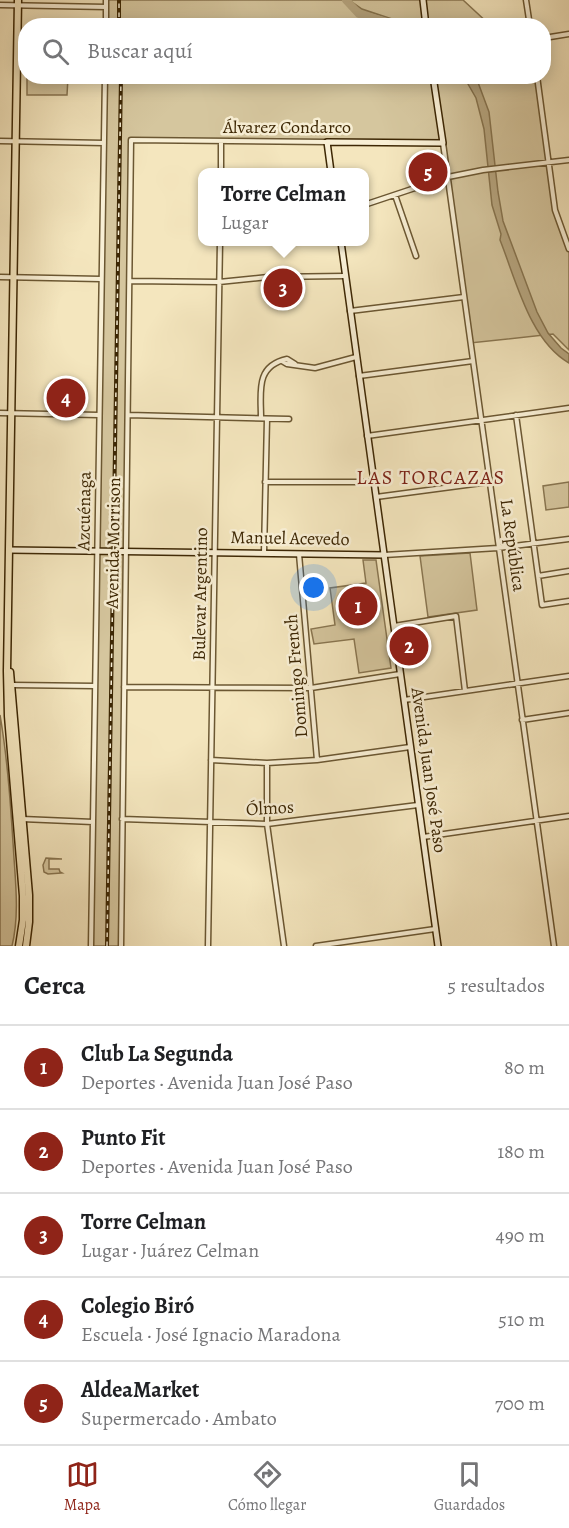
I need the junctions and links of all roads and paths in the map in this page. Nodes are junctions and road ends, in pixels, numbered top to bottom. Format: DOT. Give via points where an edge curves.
graph roads {
  1 [pos="106,0"];
  2 [pos="423,0"];
  3 [pos="526,0"];
  4 [pos="18,3"];
  5 [pos="0,5"];
  6 [pos="106,7"];
  7 [pos="106,18"];
  8 [pos="425,18"];
  9 [pos="529,18"];
  10 [pos="569,34"];
  11 [pos="551,37"];
  12 [pos="105,84"];
  13 [pos="434,84"];
  14 [pos="538,84"];
  15 [pos="132,140"];
  16 [pos="0,141"];
  17 [pos="16,141"];
  18 [pos="104,142"];
  19 [pos="221,142"];
  20 [pos="327,142"];
  21 [pos="443,143"];
  22 [pos="569,160"];
  23 [pos="548,163"];
  24 [pos="221,168"];
  25 [pos="330,168"];
  26 [pos="448,177"];
  27 [pos="395,195"];
  28 [pos="369,203"];
  29 [pos="220,246"];
  30 [pos="341,246"];
  31 [pos="569,249"];
  32 [pos="417,256"];
  33 [pos="345,276"];
  34 [pos="0,277"];
  35 [pos="15,277"];
  36 [pos="102,279"];
  37 [pos="130,281"];
  38 [pos="219,282"];
  39 [pos="464,297"];
  40 [pos="350,311"];
  41 [pos="356,357"];
  42 [pos="473,361"];
  43 [pos="359,376"];
  44 [pos="569,408"];
  45 [pos="0,413"];
  46 [pos="12,413"];
  47 [pos="99,415"];
  48 [pos="128,415"];
  49 [pos="516,415"];
  50 [pos="217,417"];
  51 [pos="261,418"];
  52 [pos="267,419"];
  53 [pos="289,419"];
  54 [pos="481,420"];
  55 [pos="368,436"];
  56 [pos="265,482"];
  57 [pos="374,482"];
  58 [pos="489,482"];
  59 [pos="376,497"];
  60 [pos="569,539"];
  61 [pos="534,543"];
  62 [pos="498,548"];
  63 [pos="9,550"];
  64 [pos="97,551"];
  65 [pos="126,551"];
  66 [pos="215,552"];
  67 [pos="264,553"];
  68 [pos="299,554"];
  69 [pos="384,555"];
  70 [pos="569,571"];
  71 [pos="538,576"];
  72 [pos="569,601"];
  73 [pos="394,626"];
  74 [pos="400,674"];
  75 [pos="569,676"];
  76 [pos="517,684"];
  77 [pos="9,686"];
  78 [pos="95,686"];
  79 [pos="124,687"];
  80 [pos="311,688"];
  81 [pos="212,689"];
  82 [pos="465,691"];
  83 [pos="404,700"];
  84 [pos="569,713"];
  85 [pos="522,720"];
  86 [pos="410,747"];
  87 [pos="211,760"];
  88 [pos="317,760"];
  89 [pos="267,763"];
  90 [pos="418,805"];
  91 [pos="569,816"];
  92 [pos="20,819"];
  93 [pos="122,819"];
  94 [pos="536,821"];
  95 [pos="93,822"];
  96 [pos="210,822"];
  97 [pos="267,824"];
  98 [pos="423,837"];
  99 [pos="435,928"];
  100 [pos="19,946"];
  101 [pos="26,946"];
  102 [pos="91,946"];
  103 [pos="121,946"];
  104 [pos="208,946"];
  105 [pos="284,946"];
  106 [pos="316,946"];
  107 [pos="438,946"];
  108 [pos="554,946"];
  1 -- 6 [label="street"];
  2 -- 8 [label="main road"];
  3 -- 9 [label="street"];
  4 -- 5 [label="street"];
  4 -- 6 [label="street"];
  4 -- 17 [label="main road"];
  6 -- 7 [label="street"];
  10 -- 11 [label="street"];
  12 -- 18 [label="street, Azcuénaga"];
  13 -- 21 [label="main road, La República"];
  14 -- 23 [label="street"];
  15 -- 19 [label="street, Álvarez Condarco"];
  15 -- 37 [label="street, Avenida Morrison"];
  16 -- 17 [label="street"];
  17 -- 18 [label="street"];
  17 -- 35 [label="main road"];
  18 -- 36 [label="street, Azcuénaga"];
  19 -- 20 [label="street, Álvarez Condarco"];
  19 -- 24 [label="street"];
  20 -- 21 [label="main road, Álvarez Condarco"];
  20 -- 25 [label="main road"];
  21 -- 26 [label="street, La República"];
  22 -- 23 [label="street"];
  23 -- 26 [label="street"];
  23 -- 31 [label="street" via="555,210"];
  26 -- 27 [label="street"];
  26 -- 39 [label="street, La República"];
  27 -- 28 [label="street"];
  27 -- 32 [label="street"];
  29 -- 38 [label="street, Bulevar Argentino"];
  30 -- 33 [label="main road, Avenida Juan José Paso"];
  33 -- 38 [label="street"];
  33 -- 40 [label="main road, Avenida Juan José Paso"];
  34 -- 35 [label="street"];
  35 -- 36 [label="street"];
  35 -- 46 [label="main road"];
  36 -- 47 [label="street, Azcuénaga"];
  37 -- 38 [label="street"];
  37 -- 48 [label="street, Avenida Morrison"];
  38 -- 50 [label="street, Bulevar Argentino"];
  39 -- 40 [label="street"];
  39 -- 42 [label="street, La República"];
  40 -- 41 [label="main road, Avenida Juan José Paso"];
  41 -- 43 [label="main road, Avenida Juan José Paso"];
  41 -- 51 [label="street" via="320,367 290,360 274,363 263,375"];
  42 -- 43 [label="street"];
  42 -- 54 [label="street, La República"];
  43 -- 55 [label="main road, Avenida Juan José Paso"];
  44 -- 49 [label="street"];
  45 -- 46 [label="street"];
  46 -- 47 [label="street"];
  46 -- 63 [label="main road"];
  47 -- 64 [label="street, Azcuénaga"];
  48 -- 50 [label="street"];
  48 -- 65 [label="street, Avenida Morrison"];
  49 -- 54 [label="street"];
  49 -- 61 [label="street"];
  50 -- 51 [label="street"];
  50 -- 66 [label="street, Bulevar Argentino"];
  51 -- 52 [label="street"];
  52 -- 53 [label="street"];
  52 -- 56 [label="street"];
  54 -- 55 [label="street"];
  54 -- 58 [label="street, La República"];
  55 -- 57 [label="main road, Avenida Juan José Paso"];
  56 -- 57 [label="street"];
  56 -- 67 [label="street"];
  57 -- 59 [label="main road, Avenida Juan José Paso"];
  58 -- 59 [label="street"];
  58 -- 62 [label="street, La República"];
  59 -- 69 [label="main road, Avenida Juan José Paso"];
  60 -- 61 [label="street, Manuel Acevedo"];
  61 -- 62 [label="street, Manuel Acevedo"];
  61 -- 71 [label="street"];
  62 -- 69 [label="street, Manuel Acevedo"];
  62 -- 76 [label="street, La República"];
  63 -- 64 [label="main road, Manuel Acevedo"];
  63 -- 77 [label="main road"];
  64 -- 65 [label="main road, Manuel Acevedo"];
  64 -- 78 [label="street, Azcuénaga"];
  65 -- 66 [label="main road, Manuel Acevedo"];
  65 -- 79 [label="street, Avenida Morrison"];
  66 -- 67 [label="main road, Manuel Acevedo"];
  66 -- 81 [label="street, Bulevar Argentino"];
  67 -- 68 [label="main road, Manuel Acevedo"];
  68 -- 69 [label="main road, Manuel Acevedo"];
  68 -- 80 [label="street, Domingo French"];
  69 -- 73 [label="main road, Avenida Juan José Paso"];
  70 -- 71 [label="street"];
  71 -- 72 [label="street" via="542,605"];
  73 -- 74 [label="main road, Avenida Juan José Paso"];
  73 -- 82 [label="street" via="456,616"];
  74 -- 80 [label="street"];
  74 -- 83 [label="main road, Avenida Juan José Paso"];
  75 -- 76 [label="street"];
  76 -- 82 [label="street"];
  76 -- 85 [label="street, La República"];
  77 -- 78 [label="street"];
  77 -- 92 [label="main road"];
  78 -- 95 [label="street, Azcuénaga"];
  79 -- 81 [label="street"];
  79 -- 93 [label="street, Avenida Morrison"];
  80 -- 81 [label="street"];
  80 -- 88 [label="street, Domingo French"];
  81 -- 87 [label="street, Bulevar Argentino"];
  82 -- 83 [label="street"];
  83 -- 86 [label="main road, Avenida Juan José Paso"];
  84 -- 85 [label="street"];
  85 -- 94 [label="street, La República"];
  86 -- 88 [label="street"];
  86 -- 90 [label="main road, Avenida Juan José Paso"];
  87 -- 89 [label="street"];
  87 -- 96 [label="street, Bulevar Argentino"];
  88 -- 89 [label="street"];
  89 -- 97 [label="street"];
  90 -- 97 [label="street, Ólmos"];
  90 -- 98 [label="main road, Avenida Juan José Paso"];
  91 -- 94 [label="street"];
  92 -- 95 [label="street"];
  92 -- 100 [label="main road" via="23,909"];
  92 -- 101 [label="main road" via="30,909"];
  93 -- 96 [label="street, Ólmos"];
  93 -- 103 [label="street, Avenida Morrison"];
  94 -- 98 [label="street"];
  94 -- 108 [label="street, La República"];
  95 -- 102 [label="street, Azcuénaga"];
  96 -- 97 [label="street, Ólmos"];
  96 -- 104 [label="street, Bulevar Argentino"];
  97 -- 105 [label="street"];
  98 -- 99 [label="main road, Avenida Juan José Paso"];
  99 -- 106 [label="street"];
  99 -- 107 [label="main road, Avenida Juan José Paso"];
}
